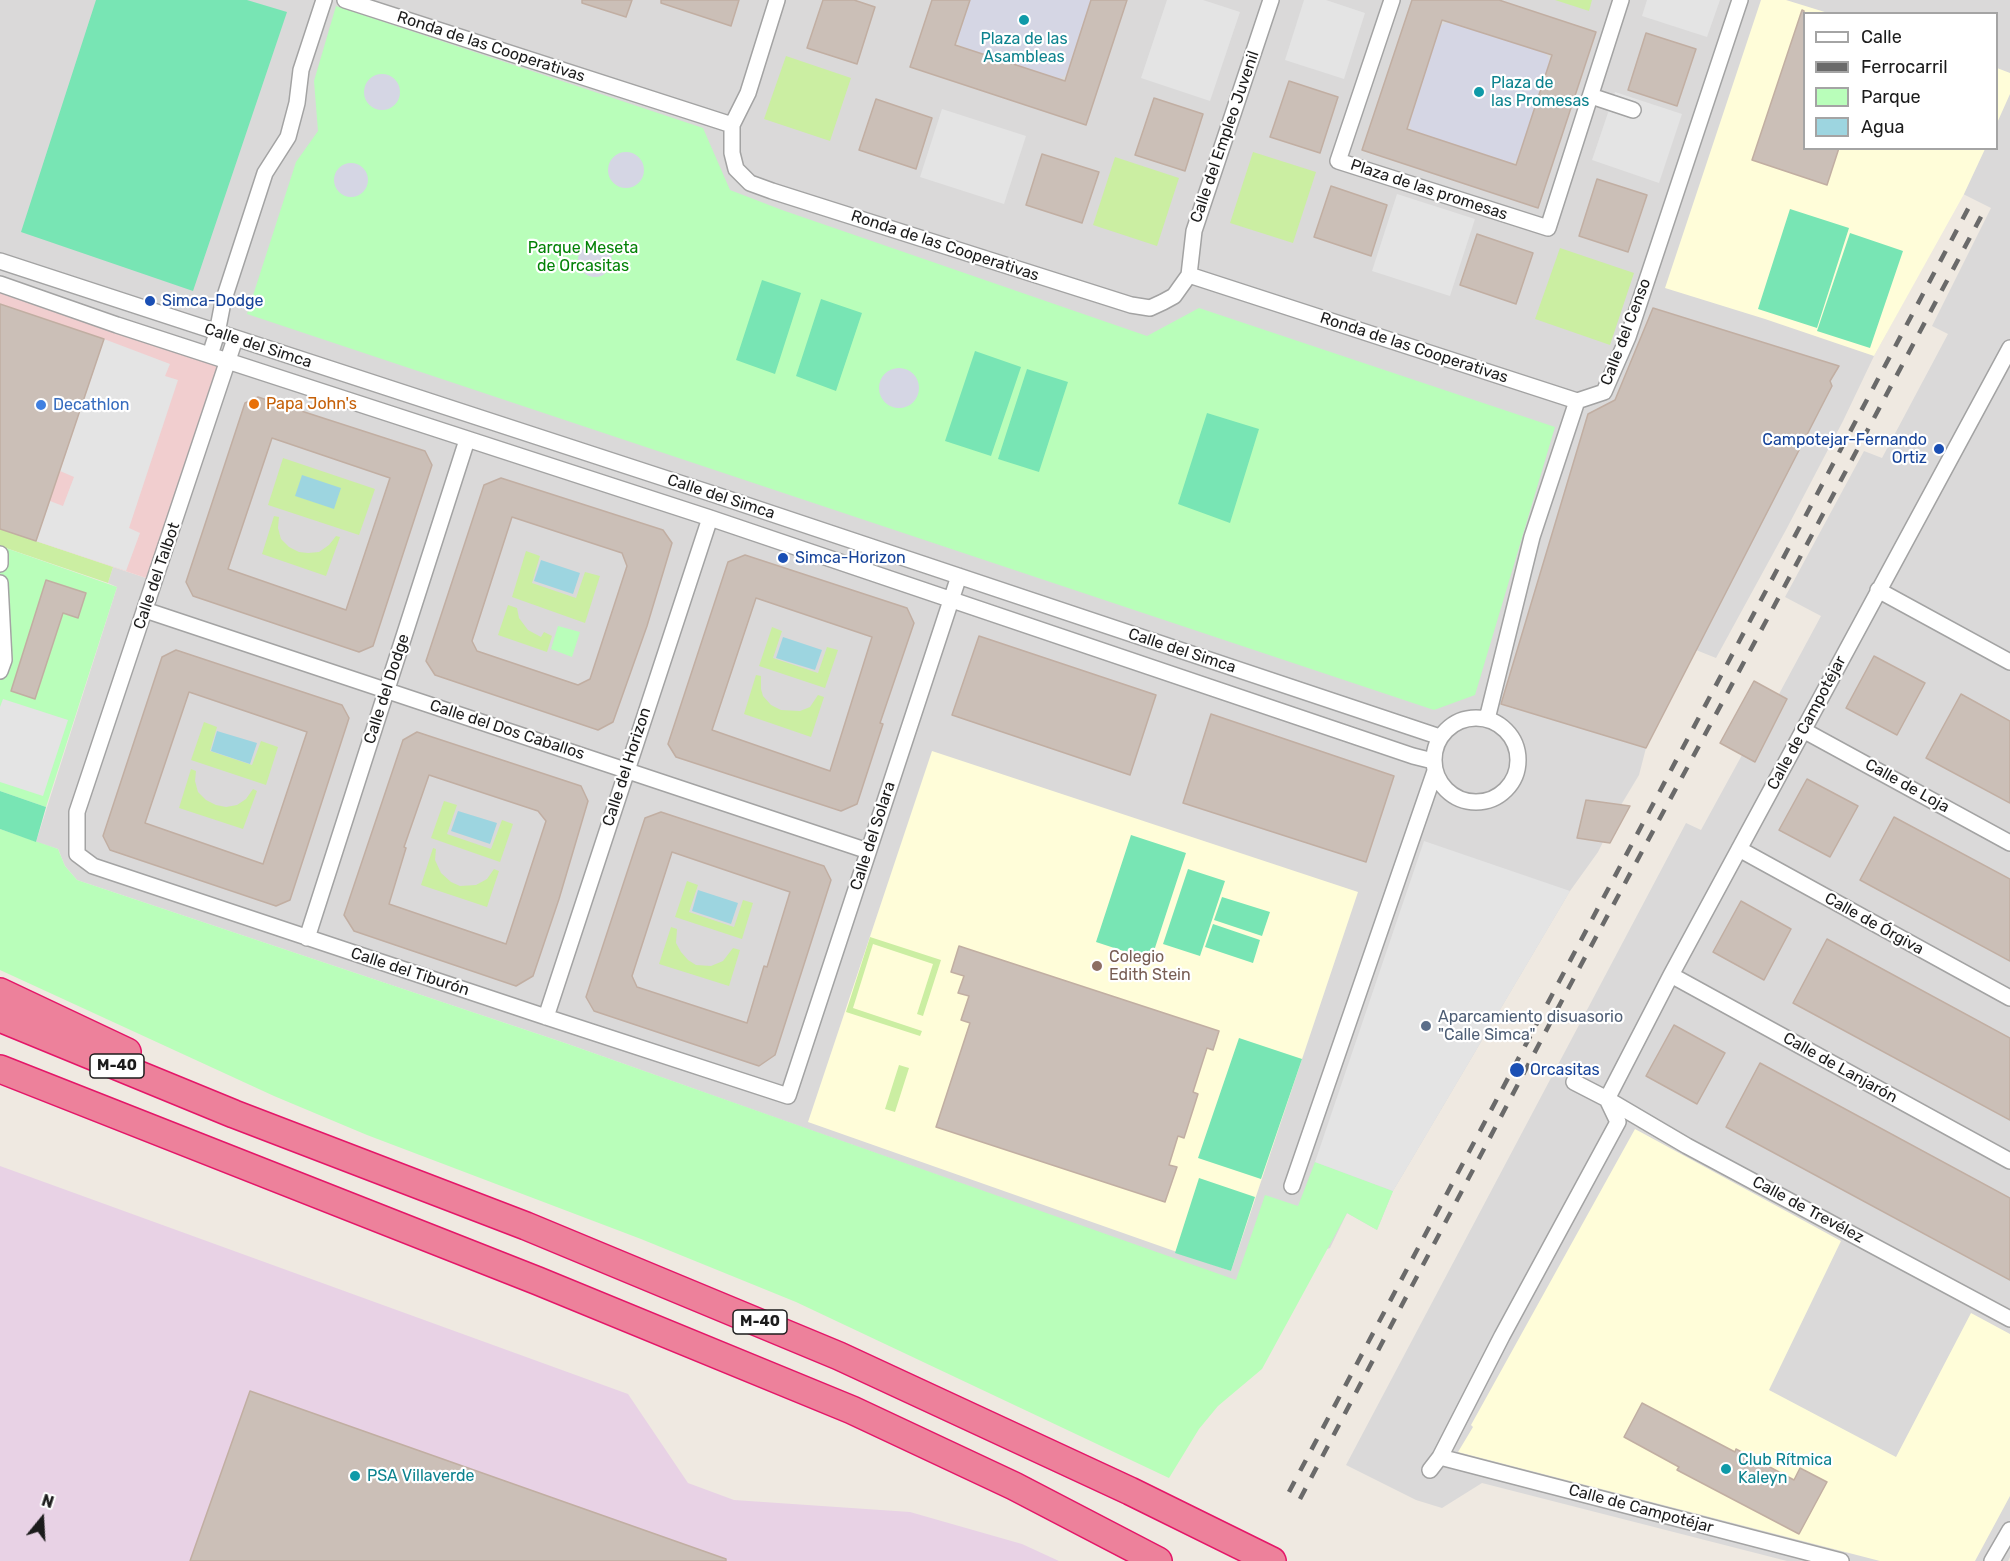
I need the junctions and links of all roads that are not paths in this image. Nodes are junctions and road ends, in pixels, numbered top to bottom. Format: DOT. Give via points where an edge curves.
graph roads {
  1 [pos="324,0"];
  2 [pos="345,0"];
  3 [pos="777,0"];
  4 [pos="1271,0"];
  5 [pos="1392,0"];
  6 [pos="1621,0"];
  7 [pos="1740,0"];
  8 [pos="1591,96"];
  9 [pos="1633,110"];
  10 [pos="732,125"];
  11 [pos="0,261"];
  12 [pos="1189,275"];
  13 [pos="0,284"];
  14 [pos="217,333"];
  15 [pos="235,339"];
  16 [pos="2010,348"];
  17 [pos="210,355"];
  18 [pos="228,362"];
  19 [pos="1577,401"];
  20 [pos="467,440"];
  21 [pos="710,518"];
  22 [pos="0,554"];
  23 [pos="0,564"];
  24 [pos="959,576"];
  25 [pos="0,583"];
  26 [pos="1878,590"];
  27 [pos="952,600"];
  28 [pos="145,610"];
  29 [pos="1,634"];
  30 [pos="2010,662"];
  31 [pos="0,671"];
  32 [pos="386,690"];
  33 [pos="1486,719"];
  34 [pos="1803,730"];
  35 [pos="1440,737"];
  36 [pos="1434,766"];
  37 [pos="626,769"];
  38 [pos="77,812"];
  39 [pos="2010,843"];
  40 [pos="1739,849"];
  41 [pos="868,851"];
  42 [pos="307,938"];
  43 [pos="1671,975"];
  44 [pos="0,992"];
  45 [pos="2010,998"];
  46 [pos="546,1017"];
  47 [pos="0,1018"];
  48 [pos="0,1069"];
  49 [pos="0,1082"];
  50 [pos="1574,1082"];
  51 [pos="788,1096"];
  52 [pos="1607,1099"];
  53 [pos="93,1106"];
  54 [pos="234,1114"];
  55 [pos="2010,1161"];
  56 [pos="1292,1186"];
  57 [pos="2010,1319"];
  58 [pos="1440,1457"];
  59 [pos="1430,1470"];
  60 [pos="2010,1530"];
  61 [pos="1158,1561"];
  62 [pos="1272,1561"];
  63 [pos="1842,1561"];
  64 [pos="1992,1561"];
  1 -- 14 [label="street" via="301,70 288,137 265,173 223,302"];
  2 -- 10 [label="street, Ronda de las Cooperativas"];
  3 -- 10 [label="street" via="748,93"];
  4 -- 12 [label="street, Calle del Empleo Juvenil" via="1194,231"];
  5 -- 8 [label="street, Plaza de las promesas" via="1338,161 1548,228"];
  6 -- 8 [label="street, Plaza de las promesas"];
  7 -- 19 [label="street, Calle del Censo" via="1628,337 1604,392"];
  8 -- 9 [label="street"];
  10 -- 12 [label="street, Ronda de las Cooperativas" via="736,169 750,183 772,191 1131,305 1150,308 1163,302 1174,296"];
  11 -- 14 [label="street, Calle del Simca"];
  12 -- 19 [label="street, Ronda de las Cooperativas"];
  13 -- 17 [label="street, Calle del Simca"];
  14 -- 15 [label="street, Calle del Simca"];
  14 -- 17 [label="street"];
  15 -- 18 [label="street, Calle del Talbot"];
  15 -- 24 [label="street, Calle del Simca"];
  16 -- 26 [label="street, Calle de Campotéjar"];
  17 -- 18 [label="street, Calle del Simca"];
  18 -- 20 [label="street, Calle del Simca"];
  18 -- 28 [label="street, Calle del Talbot"];
  19 -- 33 [label="street" via="1532,537"];
  20 -- 21 [label="street, Calle del Simca"];
  20 -- 32 [label="street, Calle del Dodge"];
  21 -- 27 [label="street, Calle del Simca"];
  21 -- 37 [label="street, Calle del Horizon"];
  22 -- 23 [label="street"];
  24 -- 27 [label="street, Calle del Solara"];
  24 -- 35 [label="street, Calle del Simca"];
  25 -- 29 [label="street"];
  26 -- 30 [label="street"];
  26 -- 34 [label="street, Calle de Campotéjar"];
  27 -- 36 [label="street, Calle del Simca"];
  27 -- 41 [label="street, Calle del Solara"];
  28 -- 32 [label="street, Calle del Dos Caballos"];
  28 -- 38 [label="street, Calle del Talbot"];
  29 -- 31 [label="street" via="4,660"];
  32 -- 37 [label="street, Calle del Dos Caballos"];
  32 -- 42 [label="street, Calle del Dodge"];
  33 -- 35 [label="street" via="1469,718 1452,724"];
  33 -- 36 [label="street" via="1500,725 1517,749 1514,779 1503,792 1488,801 1458,798 1440,782"];
  34 -- 39 [label="street, Calle de Loja"];
  34 -- 40 [label="street, Calle de Campotéjar"];
  35 -- 36 [label="street"];
  36 -- 56 [label="street"];
  37 -- 41 [label="street, Calle del Dos Caballos"];
  37 -- 46 [label="street, Calle del Horizon"];
  38 -- 42 [label="street, Calle del Tiburón" via="77,854 93,866"];
  40 -- 43 [label="street, Calle de Campotéjar"];
  40 -- 45 [label="street, Calle de Órgiva"];
  41 -- 51 [label="street, Calle del Solara"];
  42 -- 46 [label="street, Calle del Tiburón"];
  43 -- 52 [label="street, Calle de Campotéjar"];
  43 -- 55 [label="street, Calle de Lanjarón"];
  44 -- 54 [label="highway" via="160,1067"];
  46 -- 51 [label="street, Calle del Tiburón"];
  47 -- 54 [label="highway, M-40"];
  48 -- 53 [label="highway"];
  49 -- 53 [label="highway"];
  50 -- 52 [label="street"];
  52 -- 57 [label="street, Calle de Trevélez"];
  52 -- 58 [label="street" via="1618,1122"];
  53 -- 61 [label="highway" via="538,1281 852,1410 1014,1486"];
  54 -- 62 [label="highway, M-40" via="526,1226 839,1356"];
  58 -- 59 [label="street"];
  58 -- 63 [label="street, Calle de Campotéjar"];
  60 -- 64 [label="street"];
}
